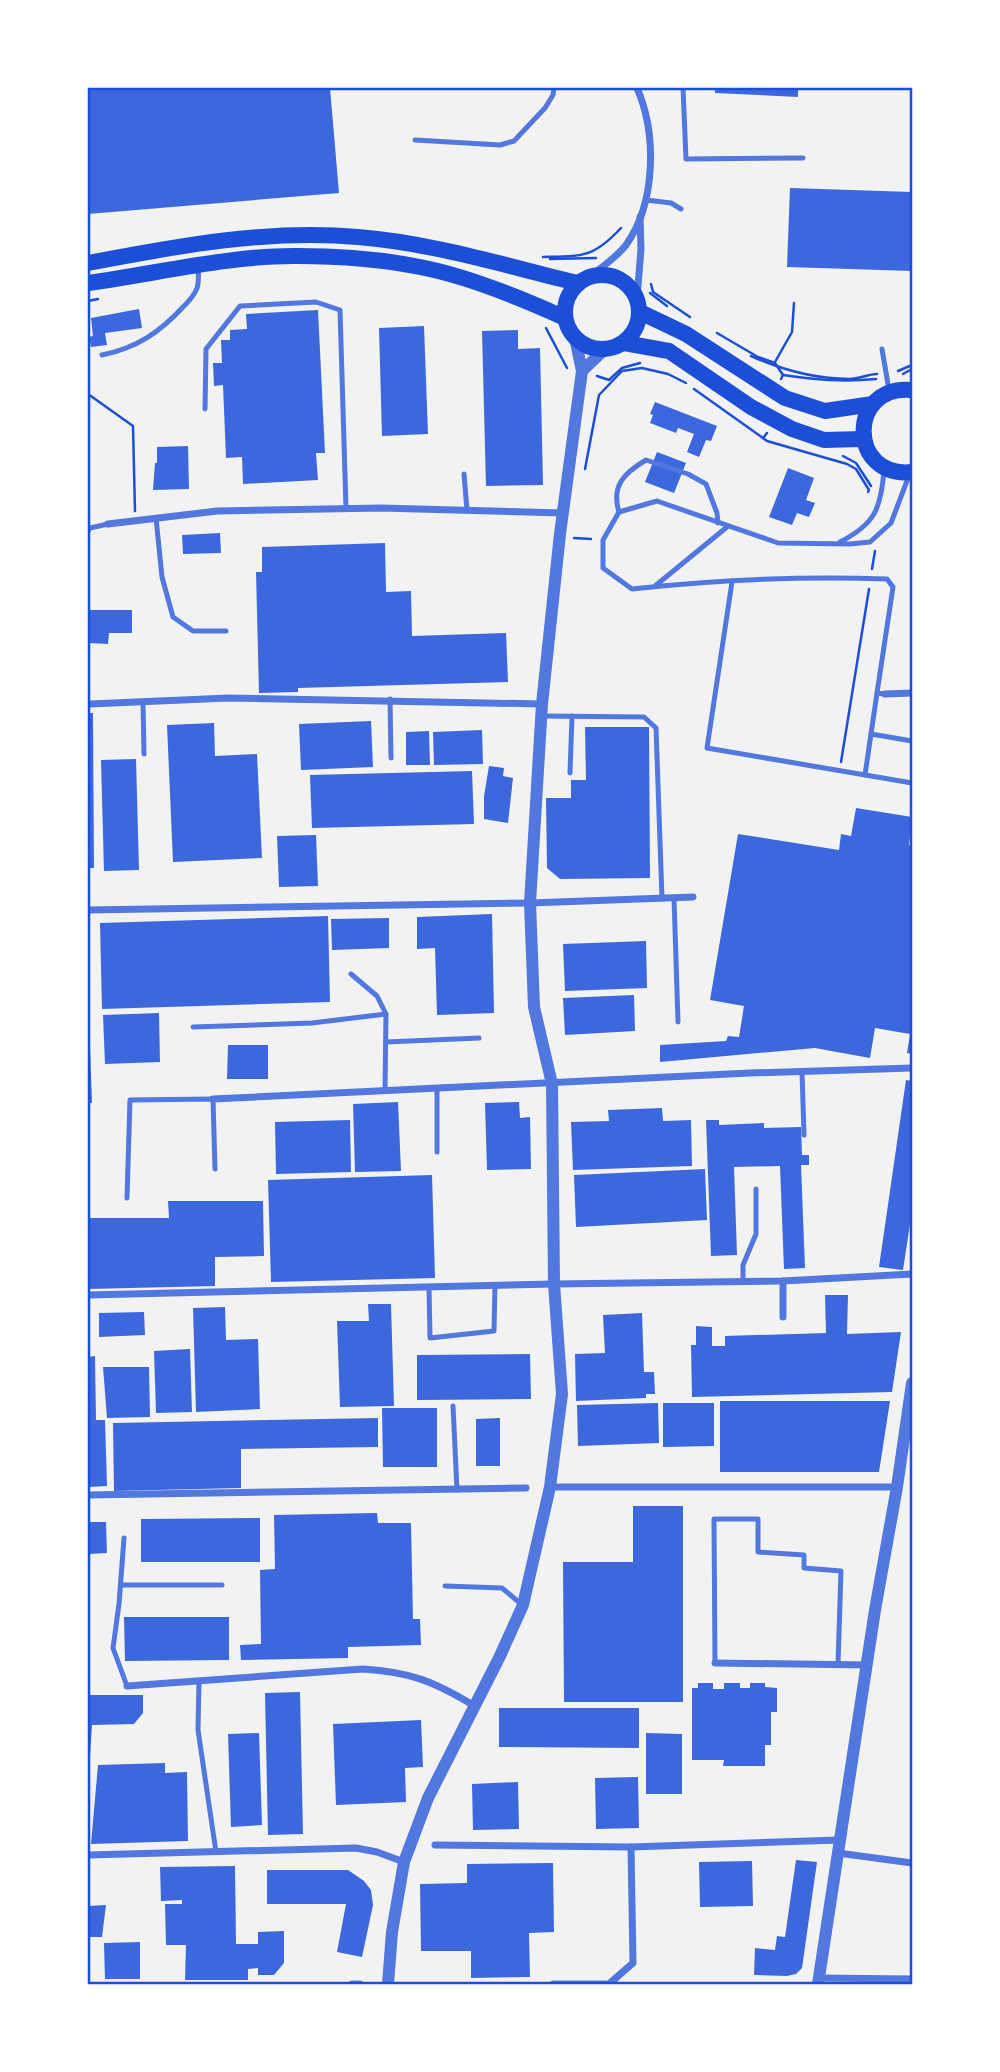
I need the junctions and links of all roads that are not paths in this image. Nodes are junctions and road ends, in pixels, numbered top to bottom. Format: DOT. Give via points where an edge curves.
graph roads {
  1 [pos="554,88"];
  2 [pos="637,88"];
  3 [pos="683,88"];
  4 [pos="415,140"];
  5 [pos="803,158"];
  6 [pos="646,200"];
  7 [pos="681,209"];
  8 [pos="640,216"];
  9 [pos="88,263"];
  10 [pos="198,267"];
  11 [pos="583,280"];
  12 [pos="88,284"];
  13 [pos="638,305"];
  14 [pos="565,318"];
  15 [pos="575,338"];
  16 [pos="624,343"];
  17 [pos="604,349"];
  18 [pos="882,349"];
  19 [pos="102,355"];
  20 [pos="582,371"];
  21 [pos="912,389"];
  22 [pos="889,392"];
  23 [pos="873,404"];
  24 [pos="205,409"];
  25 [pos="863,439"];
  26 [pos="884,468"];
  27 [pos="911,473"];
  28 [pos="464,474"];
  29 [pos="346,508"];
  30 [pos="467,510"];
  31 [pos="619,512"];
  32 [pos="564,513"];
  33 [pos="156,518"];
  34 [pos="718,523"];
  35 [pos="107,524"];
  36 [pos="727,527"];
  37 [pos="88,531"];
  38 [pos="837,544"];
  39 [pos="732,582"];
  40 [pos="655,586"];
  41 [pos="226,631"];
  42 [pos="881,693"];
  43 [pos="912,693"];
  44 [pos="390,699"];
  45 [pos="143,702"];
  46 [pos="89,704"];
  47 [pos="542,710"];
  48 [pos="572,716"];
  49 [pos="871,734"];
  50 [pos="912,741"];
  51 [pos="144,754"];
  52 [pos="391,758"];
  53 [pos="570,774"];
  54 [pos="865,775"];
  55 [pos="912,783"];
  56 [pos="693,897"];
  57 [pos="662,898"];
  58 [pos="674,898"];
  59 [pos="530,903"];
  60 [pos="88,910"];
  61 [pos="351,974"];
  62 [pos="386,1014"];
  63 [pos="678,1022"];
  64 [pos="193,1027"];
  65 [pos="479,1038"];
  66 [pos="386,1042"];
  67 [pos="912,1068"];
  68 [pos="802,1071"];
  69 [pos="552,1084"];
  70 [pos="437,1088"];
  71 [pos="385,1090"];
  72 [pos="213,1099"];
  73 [pos="804,1135"];
  74 [pos="436,1152"];
  75 [pos="215,1169"];
  76 [pos="756,1189"];
  77 [pos="127,1198"];
  78 [pos="912,1274"];
  79 [pos="783,1281"];
  80 [pos="743,1282"];
  81 [pos="554,1283"];
  82 [pos="495,1285"];
  83 [pos="429,1287"];
  84 [pos="88,1295"];
  85 [pos="783,1317"];
  86 [pos="912,1383"];
  87 [pos="453,1406"];
  88 [pos="908,1440"];
  89 [pos="897,1487"];
  90 [pos="526,1488"];
  91 [pos="550,1488"];
  92 [pos="457,1490"];
  93 [pos="88,1495"];
  94 [pos="124,1538"];
  95 [pos="121,1585"];
  96 [pos="222,1585"];
  97 [pos="445,1587"];
  98 [pos="523,1605"];
  99 [pos="715,1663"];
  100 [pos="838,1664"];
  101 [pos="867,1665"];
  102 [pos="199,1681"];
  103 [pos="127,1686"];
  104 [pos="474,1705"];
  105 [pos="435,1845"];
  106 [pos="631,1847"];
  107 [pos="839,1847"];
  108 [pos="216,1852"];
  109 [pos="88,1855"];
  110 [pos="404,1862"];
  111 [pos="912,1863"];
  112 [pos="912,1979"];
  113 [pos="818,1981"];
  114 [pos="352,1984"];
  115 [pos="360,1984"];
  116 [pos="388,1984"];
  117 [pos="553,1984"];
  1 -- 4 [label="lane" via="545,108 514,141 500,145"];
  2 -- 6 [label="street" via="649,134"];
  3 -- 5 [label="lane" via="685,159"];
  6 -- 7 [label="lane"];
  6 -- 8 [label="street"];
  8 -- 11 [label="street" via="621,250"];
  8 -- 13 [label="street"];
  9 -- 11 [label="main road" via="216,241 296,235 358,237"];
  10 -- 12 [label="main road"];
  10 -- 14 [label="main road" via="296,256 422,267 510,294"];
  10 -- 19 [label="lane" via="199,285 170,321 146,340"];
  11 -- 13 [label="main road" via="612,275 631,288"];
  11 -- 14 [label="main road" via="570,293"];
  13 -- 16 [label="main road" via="638,324"];
  13 -- 23 [label="main road" via="785,398 825,411"];
  14 -- 15 [label="main road"];
  15 -- 17 [label="main road"];
  15 -- 20 [label="street"];
  16 -- 17 [label="main road"];
  16 -- 25 [label="main road" via="669,351 792,429 824,440"];
  17 -- 20 [label="street"];
  18 -- 22 [label="lane"];
  20 -- 32 [label="street"];
  21 -- 22 [label="main road"];
  22 -- 23 [label="main road"];
  23 -- 25 [label="main road" via="866,414"];
  24 -- 29 [label="lane" via="206,349 240,306 316,302 340,310"];
  25 -- 26 [label="main road"];
  26 -- 27 [label="main road"];
  26 -- 38 [label="lane" via="874,517 860,532"];
  27 -- 38 [label="lane" via="891,523 870,542"];
  28 -- 30 [label="lane"];
  29 -- 30 [label="street"];
  29 -- 33 [label="street" via="217,511"];
  30 -- 32 [label="street"];
  31 -- 34 [label="lane" via="657,501"];
  31 -- 34 [label="lane" via="615,500 618,486 632,468 646,460 706,484"];
  31 -- 40 [label="lane" via="603,540 603,568 632,589"];
  32 -- 47 [label="street"];
  33 -- 35 [label="street"];
  33 -- 41 [label="lane" via="162,577 173,617 193,631"];
  34 -- 36 [label="lane"];
  35 -- 37 [label="lane"];
  36 -- 38 [label="lane" via="778,543"];
  36 -- 40 [label="lane"];
  39 -- 40 [label="lane"];
  39 -- 42 [label="lane" via="887,579 892,587"];
  39 -- 54 [label="lane" via="707,748"];
  42 -- 43 [label="street"];
  42 -- 49 [label="lane"];
  44 -- 45 [label="street"];
  44 -- 47 [label="street"];
  44 -- 52 [label="lane"];
  45 -- 46 [label="street"];
  45 -- 51 [label="lane"];
  47 -- 48 [label="lane"];
  47 -- 59 [label="street"];
  48 -- 53 [label="lane"];
  48 -- 57 [label="lane" via="644,717 656,728"];
  49 -- 50 [label="lane"];
  49 -- 54 [label="lane"];
  54 -- 55 [label="lane"];
  56 -- 58 [label="street"];
  57 -- 58 [label="street"];
  57 -- 59 [label="street"];
  58 -- 63 [label="lane"];
  59 -- 60 [label="street"];
  59 -- 69 [label="street" via="534,1007"];
  61 -- 62 [label="lane" via="377,996"];
  62 -- 64 [label="lane" via="312,1023"];
  62 -- 66 [label="lane"];
  65 -- 66 [label="lane"];
  66 -- 71 [label="lane"];
  67 -- 68 [label="street"];
  68 -- 69 [label="street"];
  68 -- 73 [label="lane"];
  69 -- 70 [label="street"];
  69 -- 81 [label="street"];
  70 -- 71 [label="street"];
  70 -- 74 [label="lane"];
  71 -- 72 [label="street"];
  72 -- 75 [label="lane"];
  72 -- 77 [label="lane" via="130,1100"];
  76 -- 80 [label="lane" via="756,1234 743,1265"];
  78 -- 79 [label="street"];
  79 -- 80 [label="street"];
  79 -- 85 [label="street"];
  80 -- 81 [label="street"];
  81 -- 82 [label="street"];
  81 -- 91 [label="street" via="562,1394"];
  82 -- 83 [label="street"];
  82 -- 83 [label="lane" via="494,1331 429,1338"];
  83 -- 84 [label="street"];
  86 -- 88 [label="street"];
  87 -- 92 [label="lane"];
  88 -- 89 [label="street"];
  89 -- 91 [label="street"];
  89 -- 101 [label="street"];
  90 -- 92 [label="street"];
  91 -- 98 [label="street"];
  92 -- 93 [label="street"];
  94 -- 95 [label="lane"];
  95 -- 96 [label="lane"];
  95 -- 103 [label="lane" via="113,1648"];
  97 -- 98 [label="lane" via="502,1588"];
  98 -- 104 [label="street"];
  99 -- 100 [label="street"];
  99 -- 100 [label="lane" via="714,1519 758,1518 758,1552 804,1555 804,1568 841,1571"];
  100 -- 101 [label="street"];
  101 -- 107 [label="street"];
  102 -- 103 [label="street"];
  102 -- 104 [label="street" via="363,1669 394,1671 439,1685"];
  102 -- 108 [label="lane" via="198,1730"];
  104 -- 110 [label="street" via="428,1798"];
  105 -- 106 [label="street"];
  106 -- 107 [label="street"];
  106 -- 117 [label="street" via="633,1963 609,1984"];
  107 -- 111 [label="street"];
  107 -- 113 [label="street"];
  108 -- 109 [label="street"];
  108 -- 110 [label="street" via="356,1848"];
  110 -- 116 [label="street"];
  112 -- 113 [label="street"];
  114 -- 115 [label="street"];
}
